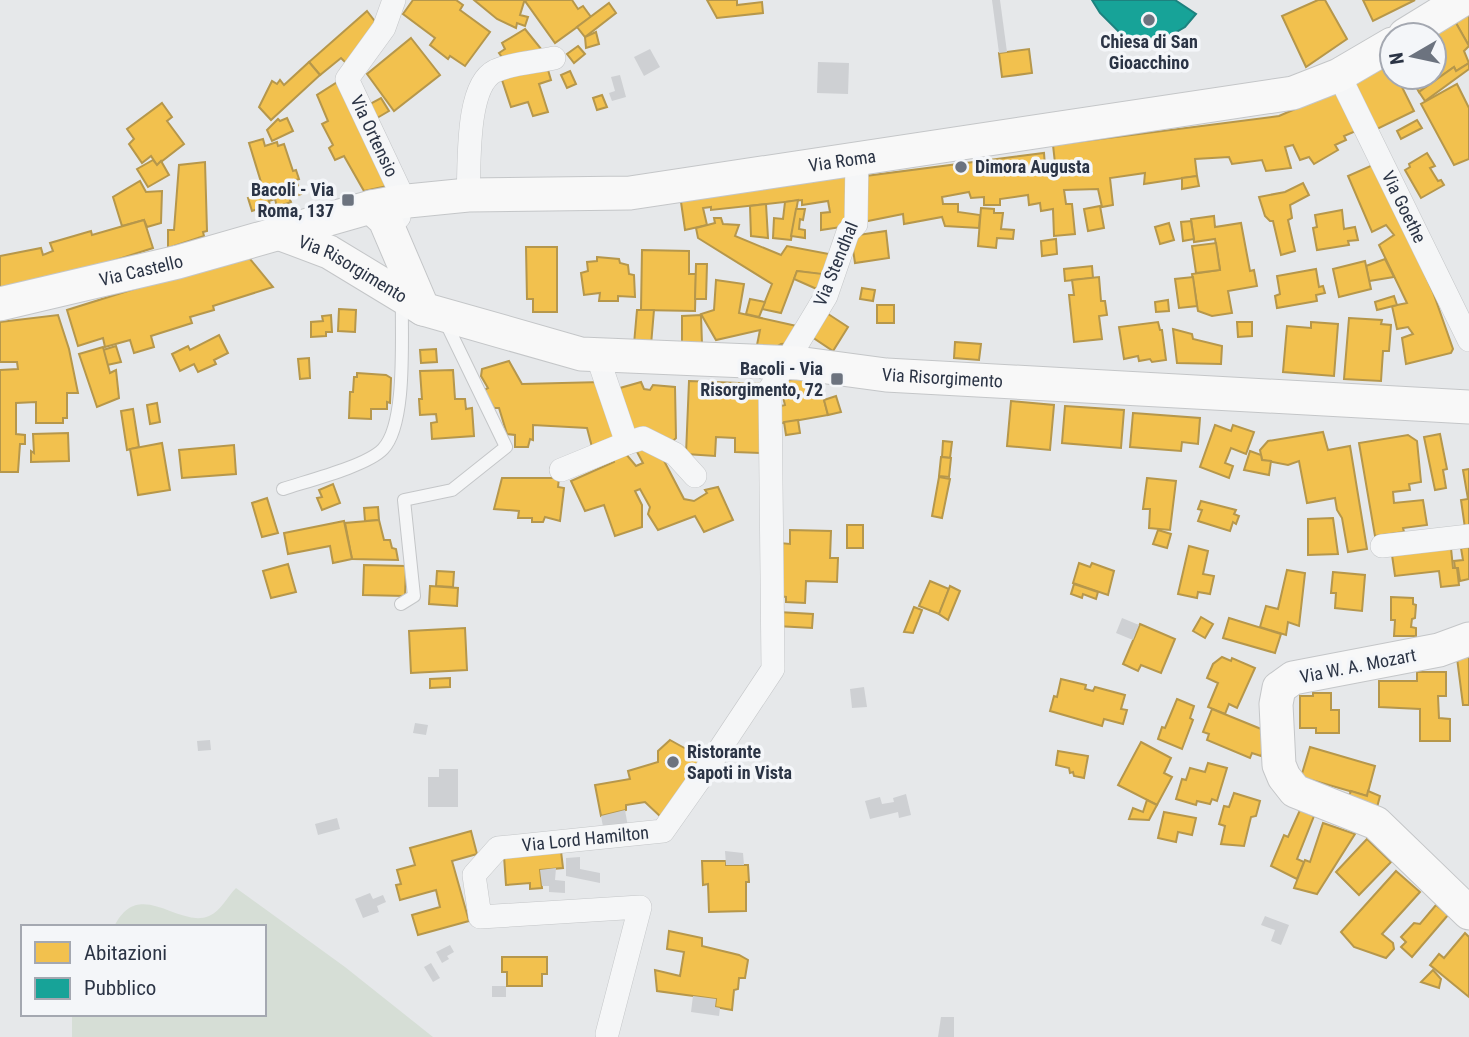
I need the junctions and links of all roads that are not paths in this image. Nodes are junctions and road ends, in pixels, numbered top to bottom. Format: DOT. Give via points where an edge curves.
graph roads {
  1 [pos="394,0"];
  2 [pos="1462,0"];
  3 [pos="1428,21"];
  4 [pos="1378,52"];
  5 [pos="554,58"];
  6 [pos="1339,75"];
  7 [pos="857,157"];
  8 [pos="468,195"];
  9 [pos="370,208"];
  10 [pos="281,234"];
  11 [pos="329,252"];
  12 [pos="403,261"];
  13 [pos="360,271"];
  14 [pos="0,304"];
  15 [pos="422,307"];
  16 [pos="1469,340"];
  17 [pos="597,355"];
  18 [pos="787,362"];
  19 [pos="1469,407"];
  20 [pos="627,443"];
  21 [pos="561,470"];
  22 [pos="695,476"];
  23 [pos="283,489"];
  24 [pos="1469,536"];
  25 [pos="1382,545"];
  26 [pos="401,604"];
  27 [pos="1469,639"];
  28 [pos="1469,913"];
  29 [pos="607,1034"];
  1 -- 9 [label="street, Via Ortensio" via="384,28 347,79 399,189"];
  2 -- 3 [label="main road"];
  4 -- 6 [label="main road, Via Roma"];
  5 -- 8 [label="street" via="494,72 483,84 472,123"];
  6 -- 7 [label="main road, Via Roma" via="1293,93"];
  6 -- 16 [label="street, Via Goethe"];
  7 -- 8 [label="main road, Via Roma" via="630,192"];
  7 -- 18 [label="street, Via Stendhal" via="856,224 848,232 826,296"];
  8 -- 9 [label="main road, Via Roma"];
  9 -- 10 [label="main road, Via Roma"];
  9 -- 11 [label="street" via="333,235"];
  9 -- 12 [label="main road, Via Risorgimento" via="386,220"];
  10 -- 11 [label="main road, Via Risorgimento"];
  10 -- 14 [label="main road, Via Castello"];
  11 -- 13 [label="main road, Via Risorgimento"];
  12 -- 13 [label="street" via="389,269"];
  12 -- 15 [label="main road, Via Risorgimento"];
  13 -- 15 [label="main road, Via Risorgimento"];
  15 -- 17 [label="main road, Via Risorgimento"];
  15 -- 23 [label="lane" via="393,434 382,450"];
  15 -- 26 [label="lane" via="506,447 452,490 404,500 414,596"];
  17 -- 18 [label="main road, Via Risorgimento"];
  17 -- 20 [label="street"];
  18 -- 19 [label="main road, Via Risorgimento" via="886,375"];
  18 -- 29 [label="street, Via Lord Hamilton" via="770,389 773,669 663,831 498,848 474,874 480,917 640,907"];
  20 -- 21 [label="street"];
  20 -- 22 [label="street" via="643,438 675,454"];
  24 -- 25 [label="street"];
  27 -- 28 [label="main road, Via W. A. Mozart" via="1439,650 1293,678 1279,688 1276,704 1279,765 1295,791 1376,824"];
}
